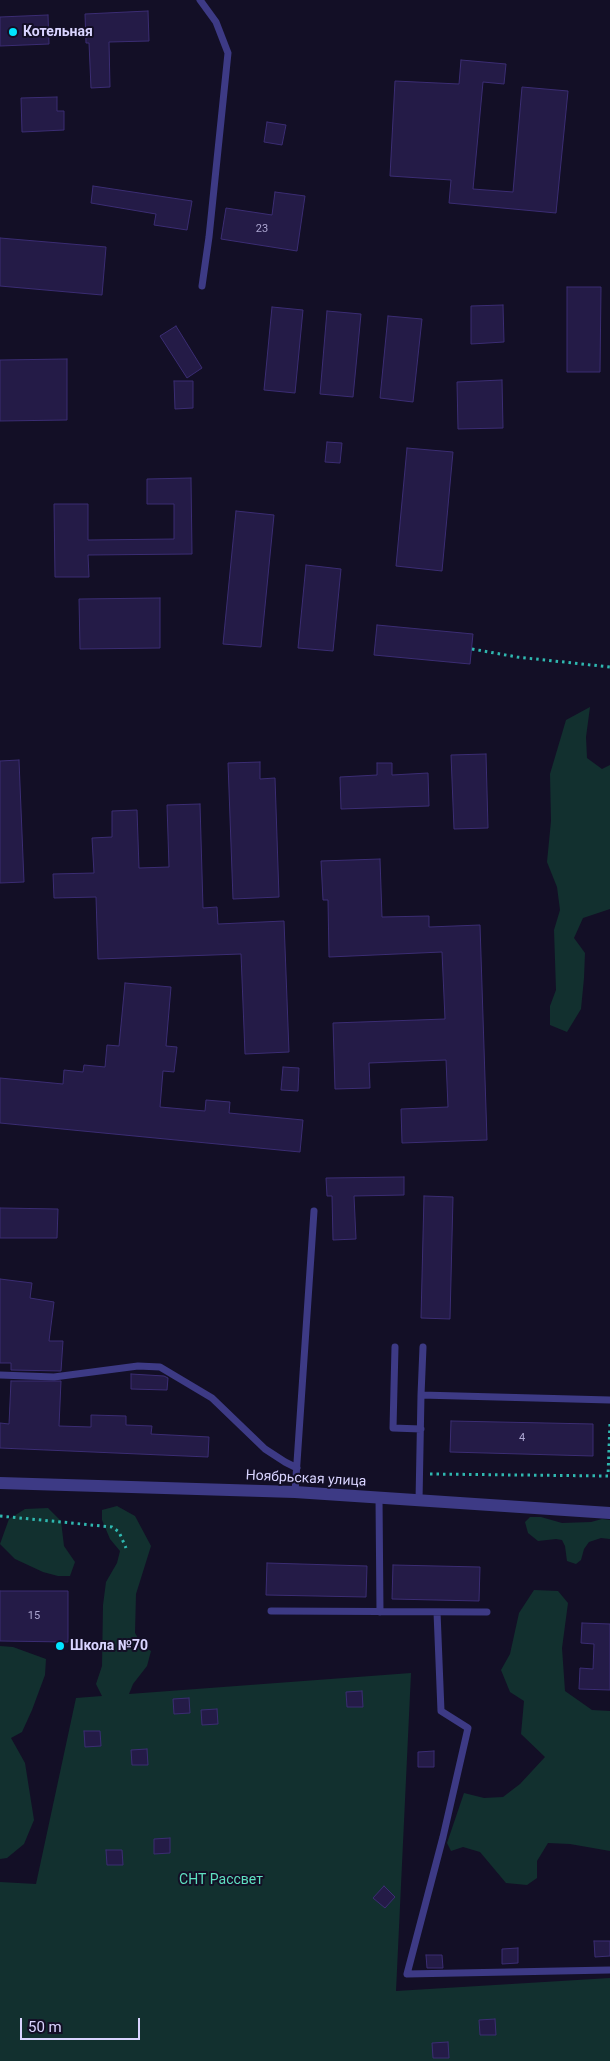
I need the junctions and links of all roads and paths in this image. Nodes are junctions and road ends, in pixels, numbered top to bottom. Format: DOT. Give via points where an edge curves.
graph roads {
  1 [pos="200,0"];
  2 [pos="202,286"];
  3 [pos="472,649"];
  4 [pos="610,667"];
  5 [pos="314,1212"];
  6 [pos="396,1347"];
  7 [pos="423,1347"];
  8 [pos="0,1375"];
  9 [pos="422,1395"];
  10 [pos="610,1400"];
  11 [pos="610,1422"];
  12 [pos="421,1429"];
  13 [pos="297,1468"];
  14 [pos="420,1474"];
  15 [pos="0,1483"];
  16 [pos="295,1492"];
  17 [pos="379,1498"];
  18 [pos="419,1501"];
  19 [pos="610,1513"];
  20 [pos="0,1516"];
  21 [pos="126,1548"];
  22 [pos="271,1611"];
  23 [pos="380,1612"];
  24 [pos="438,1612"];
  25 [pos="487,1612"];
  26 [pos="610,1970"];
  1 -- 2 [label="lane" via="216,22 228,53"];
  3 -- 4 [label="path"];
  5 -- 13 [label="lane"];
  6 -- 12 [label="lane" via="394,1428"];
  7 -- 9 [label="lane"];
  8 -- 13 [label="lane" via="54,1377 138,1366 160,1367 212,1398 265,1448"];
  9 -- 10 [label="lane"];
  9 -- 12 [label="lane"];
  11 -- 14 [label="path" via="608,1476"];
  12 -- 14 [label="lane"];
  13 -- 16 [label="lane"];
  14 -- 18 [label="lane"];
  15 -- 16 [label="street, Ноябрьская улица"];
  16 -- 17 [label="street, Ноябрьская улица"];
  17 -- 18 [label="street, Ноябрьская улица"];
  17 -- 23 [label="lane"];
  18 -- 19 [label="street, Ноябрьская улица"];
  20 -- 21 [label="path" via="112,1527 119,1532"];
  22 -- 23 [label="lane"];
  23 -- 24 [label="lane"];
  24 -- 25 [label="lane"];
  24 -- 26 [label="lane" via="441,1711 468,1728 407,1974"];
}
